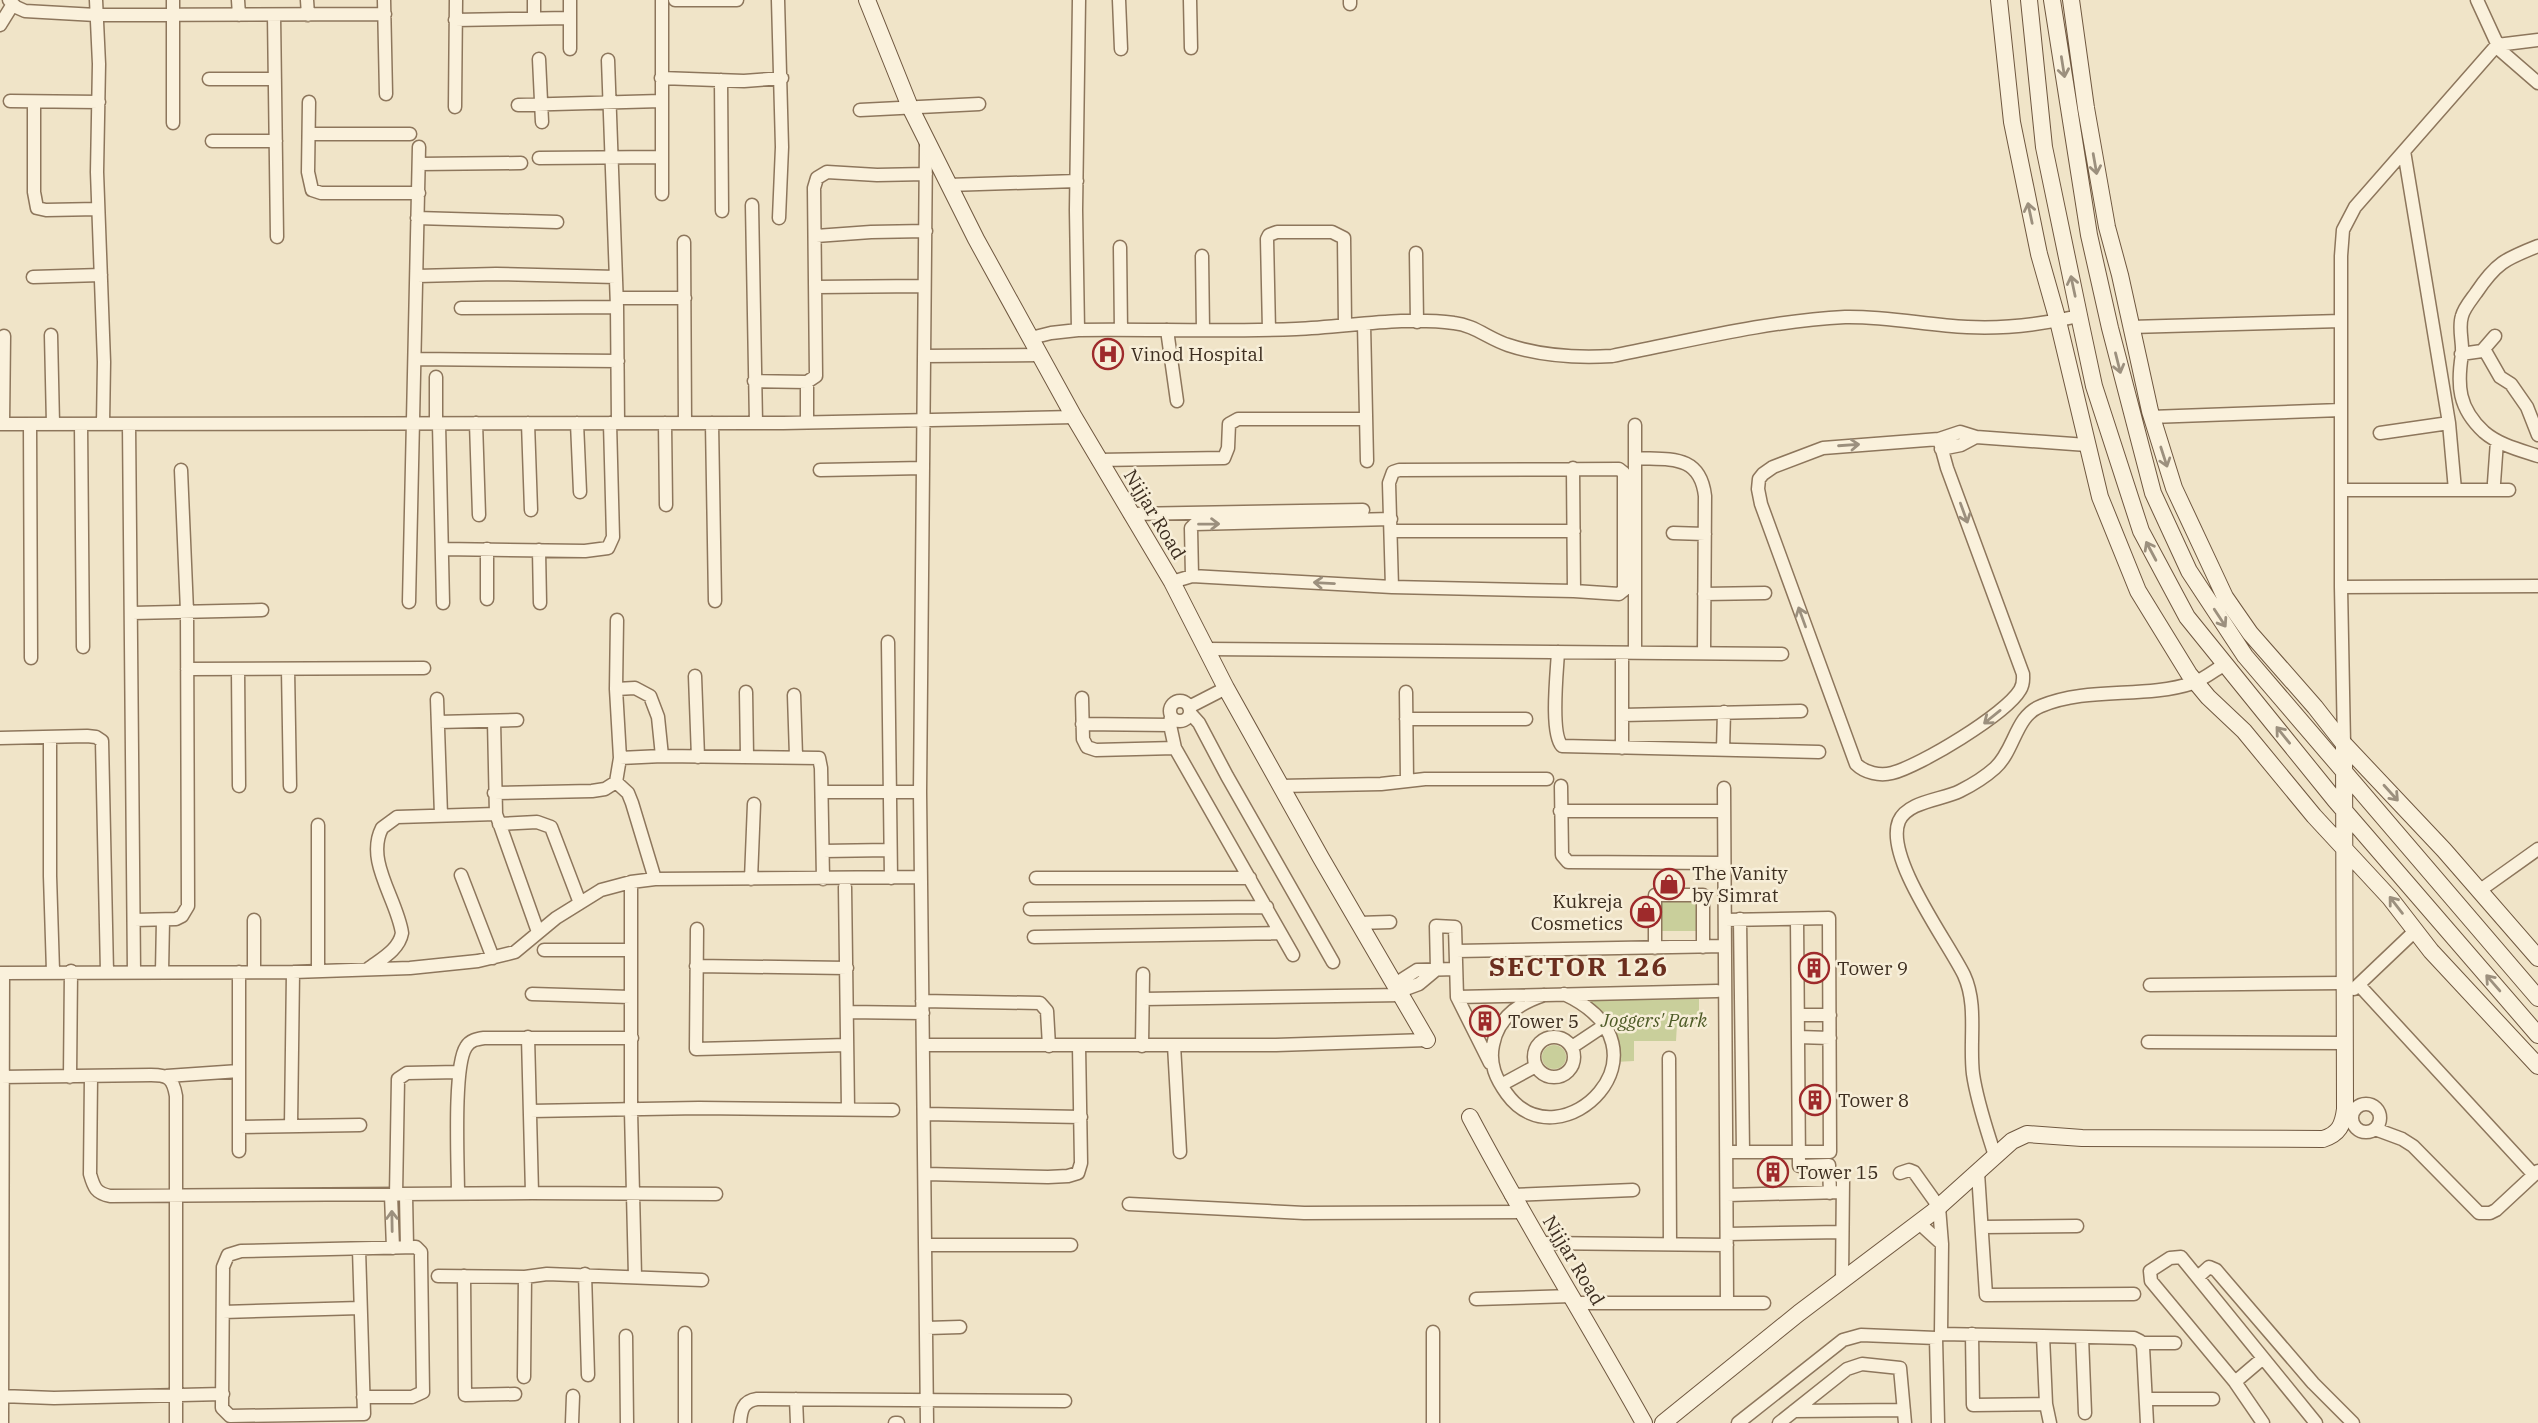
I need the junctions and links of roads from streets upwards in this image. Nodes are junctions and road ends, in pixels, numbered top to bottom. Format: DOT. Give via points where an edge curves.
graph roads {
  1 [pos="96,0"];
  2 [pos="173,0"];
  3 [pos="239,0"];
  4 [pos="307,0"];
  5 [pos="384,0"];
  6 [pos="456,0"];
  7 [pos="534,0"];
  8 [pos="570,0"];
  9 [pos="662,0"];
  10 [pos="675,0"];
  11 [pos="737,0"];
  12 [pos="778,0"];
  13 [pos="867,0"];
  14 [pos="1079,0"];
  15 [pos="1119,0"];
  16 [pos="1190,0"];
  17 [pos="1999,0"];
  18 [pos="2029,0"];
  19 [pos="2052,0"];
  20 [pos="2071,0"];
  21 [pos="2477,0"];
  22 [pos="11,2"];
  23 [pos="385,14"];
  24 [pos="96,15"];
  25 [pos="173,15"];
  26 [pos="239,15"];
  27 [pos="274,15"];
  28 [pos="307,15"];
  29 [pos="570,18"];
  30 [pos="534,19"];
  31 [pos="455,20"];
  32 [pos="0,25"];
  33 [pos="2538,40"];
  34 [pos="2497,45"];
  35 [pos="1191,48"];
  36 [pos="570,49"];
  37 [pos="1121,49"];
  38 [pos="538,59"];
  39 [pos="608,60"];
  40 [pos="661,78"];
  41 [pos="782,78"];
  42 [pos="209,79"];
  43 [pos="275,79"];
  44 [pos="721,80"];
  45 [pos="2538,83"];
  46 [pos="386,94"];
  47 [pos="10,101"];
  48 [pos="661,101"];
  49 [pos="34,102"];
  50 [pos="99,102"];
  51 [pos="310,103"];
  52 [pos="610,103"];
  53 [pos="518,104"];
  54 [pos="541,104"];
  55 [pos="979,104"];
  56 [pos="455,107"];
  57 [pos="910,107"];
  58 [pos="860,110"];
  59 [pos="542,122"];
  60 [pos="173,123"];
  61 [pos="309,134"];
  62 [pos="410,134"];
  63 [pos="212,141"];
  64 [pos="276,141"];
  65 [pos="926,142"];
  66 [pos="419,148"];
  67 [pos="2404,151"];
  68 [pos="611,157"];
  69 [pos="662,157"];
  70 [pos="539,158"];
  71 [pos="521,163"];
  72 [pos="419,164"];
  73 [pos="926,174"];
  74 [pos="1077,181"];
  75 [pos="948,185"];
  76 [pos="419,193"];
  77 [pos="662,194"];
  78 [pos="752,205"];
  79 [pos="98,209"];
  80 [pos="722,211"];
  81 [pos="417,218"];
  82 [pos="779,218"];
  83 [pos="557,222"];
  84 [pos="926,231"];
  85 [pos="816,236"];
  86 [pos="277,237"];
  87 [pos="684,242"];
  88 [pos="2538,246"];
  89 [pos="1120,247"];
  90 [pos="1416,253"];
  91 [pos="1202,256"];
  92 [pos="100,275"];
  93 [pos="417,276"];
  94 [pos="33,277"];
  95 [pos="616,277"];
  96 [pos="923,286"];
  97 [pos="816,287"];
  98 [pos="685,298"];
  99 [pos="617,302"];
  100 [pos="461,308"];
  101 [pos="2079,316"];
  102 [pos="1417,321"];
  103 [pos="2058,321"];
  104 [pos="2341,321"];
  105 [pos="1345,324"];
  106 [pos="1364,324"];
  107 [pos="2131,327"];
  108 [pos="1078,330"];
  109 [pos="1121,330"];
  110 [pos="1167,330"];
  111 [pos="1203,330"];
  112 [pos="1269,330"];
  113 [pos="51,335"];
  114 [pos="4,336"];
  115 [pos="2495,336"];
  116 [pos="1031,338"];
  117 [pos="2484,349"];
  118 [pos="2462,354"];
  119 [pos="1040,355"];
  120 [pos="924,356"];
  121 [pos="416,359"];
  122 [pos="618,361"];
  123 [pos="436,377"];
  124 [pos="754,381"];
  125 [pos="807,382"];
  126 [pos="1177,401"];
  127 [pos="2341,410"];
  128 [pos="2151,416"];
  129 [pos="1074,417"];
  130 [pos="1366,419"];
  131 [pos="924,421"];
  132 [pos="807,422"];
  133 [pos="413,423"];
  134 [pos="475,423"];
  135 [pos="528,423"];
  136 [pos="577,423"];
  137 [pos="614,423"];
  138 [pos="665,423"];
  139 [pos="685,423"];
  140 [pos="712,423"];
  141 [pos="756,423"];
  142 [pos="2449,423"];
  143 [pos="2,424"];
  144 [pos="30,424"];
  145 [pos="53,424"];
  146 [pos="81,424"];
  147 [pos="103,424"];
  148 [pos="129,424"];
  149 [pos="437,424"];
  150 [pos="1635,425"];
  151 [pos="2380,433"];
  152 [pos="2538,435"];
  153 [pos="2497,441"];
  154 [pos="1940,444"];
  155 [pos="2087,446"];
  156 [pos="2538,456"];
  157 [pos="1635,458"];
  158 [pos="1098,460"];
  159 [pos="1367,461"];
  160 [pos="923,468"];
  161 [pos="1573,468"];
  162 [pos="181,470"];
  163 [pos="820,470"];
  164 [pos="2494,483"];
  165 [pos="2341,490"];
  166 [pos="2455,490"];
  167 [pos="2509,490"];
  168 [pos="580,492"];
  169 [pos="666,505"];
  170 [pos="531,510"];
  171 [pos="1363,510"];
  172 [pos="1130,514"];
  173 [pos="479,515"];
  174 [pos="1391,525"];
  175 [pos="1574,531"];
  176 [pos="1672,533"];
  177 [pos="1704,534"];
  178 [pos="442,549"];
  179 [pos="487,549"];
  180 [pos="539,550"];
  181 [pos="1192,576"];
  182 [pos="1172,582"];
  183 [pos="2538,586"];
  184 [pos="1392,587"];
  185 [pos="2341,587"];
  186 [pos="1574,592"];
  187 [pos="1765,593"];
  188 [pos="1704,594"];
  189 [pos="487,599"];
  190 [pos="715,601"];
  191 [pos="409,602"];
  192 [pos="443,603"];
  193 [pos="540,603"];
  194 [pos="262,610"];
  195 [pos="187,611"];
  196 [pos="132,613"];
  197 [pos="617,620"];
  198 [pos="888,642"];
  199 [pos="83,647"];
  200 [pos="1206,649"];
  201 [pos="1558,652"];
  202 [pos="1629,653"];
  203 [pos="1704,653"];
  204 [pos="1782,654"];
  205 [pos="31,658"];
  206 [pos="2225,664"];
  207 [pos="424,668"];
  208 [pos="187,669"];
  209 [pos="238,669"];
  210 [pos="288,669"];
  211 [pos="695,676"];
  212 [pos="2196,682"];
  213 [pos="1226,688"];
  214 [pos="616,689"];
  215 [pos="746,692"];
  216 [pos="1406,692"];
  217 [pos="794,695"];
  218 [pos="1082,698"];
  219 [pos="437,699"];
  220 [pos="1189,710"];
  221 [pos="1801,711"];
  222 [pos="1724,712"];
  223 [pos="1622,715"];
  224 [pos="1406,719"];
  225 [pos="1526,719"];
  226 [pos="517,720"];
  227 [pos="494,721"];
  228 [pos="1170,721"];
  229 [pos="438,722"];
  230 [pos="1082,724"];
  231 [pos="50,737"];
  232 [pos="0,738"];
  233 [pos="2344,744"];
  234 [pos="1175,748"];
  235 [pos="1622,748"];
  236 [pos="1724,750"];
  237 [pos="1819,752"];
  238 [pos="662,756"];
  239 [pos="747,756"];
  240 [pos="698,757"];
  241 [pos="796,757"];
  242 [pos="620,758"];
  243 [pos="2308,766"];
  244 [pos="2343,772"];
  245 [pos="1547,779"];
  246 [pos="2285,781"];
  247 [pos="616,782"];
  248 [pos="1407,782"];
  249 [pos="239,786"];
  250 [pos="290,786"];
  251 [pos="1280,786"];
  252 [pos="1561,786"];
  253 [pos="1724,788"];
  254 [pos="822,792"];
  255 [pos="920,792"];
  256 [pos="494,793"];
  257 [pos="890,793"];
  258 [pos="754,804"];
  259 [pos="2343,809"];
  260 [pos="1560,811"];
  261 [pos="1724,811"];
  262 [pos="441,815"];
  263 [pos="498,819"];
  264 [pos="318,825"];
  265 [pos="2538,849"];
  266 [pos="890,850"];
  267 [pos="2345,850"];
  268 [pos="823,852"];
  269 [pos="1724,863"];
  270 [pos="461,875"];
  271 [pos="921,877"];
  272 [pos="1250,877"];
  273 [pos="891,878"];
  274 [pos="1036,878"];
  275 [pos="654,879"];
  276 [pos="751,879"];
  277 [pos="823,879"];
  278 [pos="631,882"];
  279 [pos="845,887"];
  280 [pos="2479,891"];
  281 [pos="580,903"];
  282 [pos="1267,907"];
  283 [pos="1030,908"];
  284 [pos="1740,919"];
  285 [pos="1797,919"];
  286 [pos="134,920"];
  287 [pos="163,920"];
  288 [pos="254,920"];
  289 [pos="1725,920"];
  290 [pos="1390,922"];
  291 [pos="1359,923"];
  292 [pos="696,929"];
  293 [pos="2415,931"];
  294 [pos="538,932"];
  295 [pos="1280,933"];
  296 [pos="1034,937"];
  297 [pos="1725,946"];
  298 [pos="1655,947"];
  299 [pos="1703,947"];
  300 [pos="544,950"];
  301 [pos="631,950"];
  302 [pos="1456,951"];
  303 [pos="1293,955"];
  304 [pos="493,958"];
  305 [pos="2538,958"];
  306 [pos="1333,961"];
  307 [pos="696,966"];
  308 [pos="847,968"];
  309 [pos="368,969"];
  310 [pos="1437,969"];
  311 [pos="1457,969"];
  312 [pos="54,971"];
  313 [pos="71,971"];
  314 [pos="318,971"];
  315 [pos="107,972"];
  316 [pos="134,972"];
  317 [pos="162,972"];
  318 [pos="239,972"];
  319 [pos="254,972"];
  320 [pos="293,972"];
  321 [pos="2,973"];
  322 [pos="1143,974"];
  323 [pos="2150,985"];
  324 [pos="2349,989"];
  325 [pos="1399,990"];
  326 [pos="1717,991"];
  327 [pos="532,994"];
  328 [pos="1544,995"];
  329 [pos="1564,995"];
  330 [pos="630,997"];
  331 [pos="1457,997"];
  332 [pos="2538,998"];
  333 [pos="1143,999"];
  334 [pos="923,1007"];
  335 [pos="847,1012"];
  336 [pos="1798,1015"];
  337 [pos="1830,1015"];
  338 [pos="1605,1026"];
  339 [pos="2538,1035"];
  340 [pos="528,1037"];
  341 [pos="1798,1037"];
  342 [pos="632,1038"];
  343 [pos="1830,1038"];
  344 [pos="2,1039"];
  345 [pos="1427,1040"];
  346 [pos="2148,1042"];
  347 [pos="2344,1043"];
  348 [pos="847,1045"];
  349 [pos="924,1045"];
  350 [pos="1049,1045"];
  351 [pos="1174,1045"];
  352 [pos="1079,1046"];
  353 [pos="1142,1046"];
  354 [pos="1572,1047"];
  355 [pos="1669,1058"];
  356 [pos="1536,1066"];
  357 [pos="2538,1066"];
  358 [pos="1493,1070"];
  359 [pos="239,1071"];
  360 [pos="459,1072"];
  361 [pos="91,1076"];
  362 [pos="167,1076"];
  363 [pos="2,1077"];
  364 [pos="70,1077"];
  365 [pos="1501,1085"];
  366 [pos="848,1109"];
  367 [pos="893,1110"];
  368 [pos="530,1111"];
  369 [pos="631,1111"];
  370 [pos="2349,1113"];
  371 [pos="925,1114"];
  372 [pos="1081,1117"];
  373 [pos="1470,1117"];
  374 [pos="360,1125"];
  375 [pos="291,1126"];
  376 [pos="239,1127"];
  377 [pos="2375,1129"];
  378 [pos="239,1151"];
  379 [pos="1180,1152"];
  380 [pos="1726,1152"];
  381 [pos="1743,1152"];
  382 [pos="1799,1152"];
  383 [pos="1995,1156"];
  384 [pos="1900,1173"];
  385 [pos="1978,1173"];
  386 [pos="2536,1173"];
  387 [pos="926,1174"];
  388 [pos="1838,1188"];
  389 [pos="1633,1190"];
  390 [pos="532,1193"];
  391 [pos="177,1194"];
  392 [pos="458,1194"];
  393 [pos="716,1194"];
  394 [pos="398,1195"];
  395 [pos="632,1195"];
  396 [pos="1511,1195"];
  397 [pos="1727,1195"];
  398 [pos="1129,1204"];
  399 [pos="1939,1206"];
  400 [pos="1521,1212"];
  401 [pos="1919,1223"];
  402 [pos="2077,1226"];
  403 [pos="1982,1227"];
  404 [pos="1842,1232"];
  405 [pos="1727,1239"];
  406 [pos="1539,1243"];
  407 [pos="1670,1244"];
  408 [pos="1942,1244"];
  409 [pos="926,1245"];
  410 [pos="1071,1245"];
  411 [pos="407,1247"];
  412 [pos="393,1248"];
  413 [pos="359,1249"];
  414 [pos="1,1266"];
  415 [pos="585,1274"];
  416 [pos="438,1276"];
  417 [pos="464,1276"];
  418 [pos="635,1276"];
  419 [pos="525,1277"];
  420 [pos="2198,1277"];
  421 [pos="702,1280"];
  422 [pos="1842,1281"];
  423 [pos="2134,1294"];
  424 [pos="1476,1299"];
  425 [pos="1574,1300"];
  426 [pos="1727,1303"];
  427 [pos="1764,1303"];
  428 [pos="360,1308"];
  429 [pos="223,1312"];
  430 [pos="960,1327"];
  431 [pos="927,1328"];
  432 [pos="1433,1332"];
  433 [pos="685,1333"];
  434 [pos="1972,1334"];
  435 [pos="626,1336"];
  436 [pos="2043,1336"];
  437 [pos="2082,1337"];
  438 [pos="2142,1343"];
  439 [pos="2175,1343"];
  440 [pos="2262,1359"];
  441 [pos="588,1375"];
  442 [pos="524,1377"];
  443 [pos="2235,1382"];
  444 [pos="223,1394"];
  445 [pos="515,1394"];
  446 [pos="1,1396"];
  447 [pos="176,1396"];
  448 [pos="363,1396"];
  449 [pos="573,1396"];
  450 [pos="796,1399"];
  451 [pos="2147,1399"];
  452 [pos="2213,1399"];
  453 [pos="928,1400"];
  454 [pos="1065,1401"];
  455 [pos="2046,1404"];
  456 [pos="1794,1411"];
  457 [pos="2085,1413"];
  458 [pos="1905,1416"];
  459 [pos="2346,1421"];
  460 [pos="2,1423"];
  461 [pos="176,1423"];
  462 [pos="572,1423"];
  463 [pos="627,1423"];
  464 [pos="685,1423"];
  465 [pos="740,1423"];
  466 [pos="797,1423"];
  467 [pos="927,1423"];
  468 [pos="1433,1423"];
  469 [pos="1644,1423"];
  470 [pos="1663,1423"];
  471 [pos="1738,1423"];
  472 [pos="1779,1423"];
  473 [pos="1938,1423"];
  474 [pos="2050,1423"];
  475 [pos="2147,1423"];
  476 [pos="2263,1423"];
  477 [pos="2316,1423"];
  1 -- 24 [label="street"];
  2 -- 25 [label="street"];
  3 -- 26 [label="street"];
  4 -- 28 [label="street"];
  5 -- 23 [label="street"];
  6 -- 31 [label="street"];
  7 -- 30 [label="street"];
  8 -- 29 [label="street"];
  9 -- 40 [label="street"];
  10 -- 11 [label="street"];
  12 -- 41 [label="street"];
  13 -- 57 [label="street, Nijjar Road"];
  14 -- 74 [label="street"];
  15 -- 37 [label="street"];
  16 -- 35 [label="street"];
  103 -- 17 [label="street, one-way" via="2012,122"];
  101 -- 18 [label="street, one-way" via="2044,147"];
  19 -- 244 [label="street, one-way" via="2089,235 2152,493 2189,571 2245,656"];
  20 -- 107 [label="street, one-way" via="2098,180"];
  21 -- 34 [label="street"];
  22 -- 24 [label="street" via="37,13"];
  22 -- 32 [label="street"];
  23 -- 28 [label="street"];
  23 -- 46 [label="street"];
  24 -- 25 [label="street"];
  24 -- 50 [label="street"];
  25 -- 26 [label="street"];
  25 -- 60 [label="street"];
  26 -- 27 [label="street"];
  27 -- 28 [label="street"];
  27 -- 43 [label="street"];
  29 -- 30 [label="street"];
  29 -- 36 [label="street"];
  30 -- 31 [label="street"];
  31 -- 56 [label="street"];
  33 -- 34 [label="street"];
  34 -- 45 [label="street"];
  34 -- 67 [label="street"];
  38 -- 54 [label="street"];
  39 -- 52 [label="street"];
  40 -- 44 [label="street"];
  40 -- 48 [label="street"];
  41 -- 44 [label="street"];
  41 -- 82 [label="street"];
  42 -- 43 [label="street"];
  43 -- 64 [label="street"];
  44 -- 80 [label="street"];
  47 -- 49 [label="street"];
  48 -- 52 [label="street"];
  48 -- 69 [label="street"];
  49 -- 50 [label="street"];
  49 -- 79 [label="street" via="37,208"];
  50 -- 79 [label="street"];
  51 -- 61 [label="street"];
  52 -- 54 [label="street"];
  52 -- 68 [label="street"];
  53 -- 54 [label="street"];
  54 -- 59 [label="street"];
  55 -- 57 [label="street"];
  57 -- 58 [label="street"];
  57 -- 65 [label="street, Nijjar Road"];
  61 -- 62 [label="street"];
  61 -- 76 [label="street" via="312,190"];
  63 -- 64 [label="street"];
  64 -- 86 [label="street"];
  65 -- 73 [label="street"];
  65 -- 75 [label="street, Nijjar Road"];
  66 -- 72 [label="street"];
  67 -- 104 [label="street" via="2355,207 2343,230"];
  67 -- 142 [label="street"];
  68 -- 69 [label="street"];
  68 -- 70 [label="street"];
  68 -- 95 [label="street"];
  69 -- 77 [label="street"];
  71 -- 72 [label="street"];
  72 -- 76 [label="street"];
  73 -- 84 [label="street"];
  73 -- 85 [label="street" via="820,174 814,182"];
  74 -- 75 [label="street"];
  74 -- 108 [label="street"];
  75 -- 116 [label="street, Nijjar Road"];
  76 -- 81 [label="street"];
  78 -- 124 [label="street"];
  79 -- 92 [label="street"];
  81 -- 83 [label="street"];
  81 -- 93 [label="street"];
  84 -- 85 [label="street"];
  84 -- 96 [label="street"];
  85 -- 97 [label="street"];
  87 -- 98 [label="street"];
  88 -- 118 [label="street" via="2501,262 2487,277 2462,316"];
  89 -- 109 [label="street"];
  90 -- 102 [label="street"];
  91 -- 111 [label="street"];
  92 -- 94 [label="street"];
  92 -- 147 [label="street"];
  93 -- 95 [label="street"];
  93 -- 121 [label="street"];
  95 -- 99 [label="street"];
  96 -- 97 [label="street"];
  96 -- 120 [label="street"];
  97 -- 125 [label="street" via="816,376"];
  98 -- 99 [label="street"];
  98 -- 139 [label="street"];
  99 -- 100 [label="street"];
  99 -- 122 [label="street"];
  101 -- 103 [label="street"];
  206 -- 101 [label="street, one-way" via="2187,617 2141,531 2094,386"];
  102 -- 103 [label="street" via="1468,325 1508,345 1594,358 1812,320 1863,317 1969,327"];
  102 -- 106 [label="street"];
  103 -- 155 [label="street"];
  104 -- 107 [label="street"];
  104 -- 127 [label="street"];
  105 -- 106 [label="street"];
  105 -- 112 [label="street"];
  105 -- 112 [label="street" via="1343,237 1332,232 1283,231 1268,239"];
  106 -- 130 [label="street"];
  107 -- 128 [label="street"];
  108 -- 109 [label="street"];
  108 -- 116 [label="street"];
  109 -- 110 [label="street"];
  110 -- 111 [label="street"];
  110 -- 126 [label="street"];
  111 -- 112 [label="street"];
  113 -- 145 [label="street"];
  114 -- 143 [label="street"];
  115 -- 117 [label="street"];
  116 -- 119 [label="street, Nijjar Road"];
  117 -- 118 [label="street"];
  117 -- 152 [label="street" via="2526,407"];
  118 -- 153 [label="street" via="2459,393 2478,425"];
  119 -- 120 [label="street"];
  119 -- 129 [label="street, Nijjar Road"];
  120 -- 131 [label="street"];
  121 -- 122 [label="street"];
  121 -- 133 [label="street"];
  122 -- 137 [label="street"];
  123 -- 149 [label="street"];
  124 -- 125 [label="street"];
  124 -- 141 [label="street"];
  125 -- 132 [label="street"];
  127 -- 128 [label="street"];
  127 -- 165 [label="street"];
  128 -- 233 [label="street, one-way" via="2174,488 2225,597"];
  129 -- 131 [label="street"];
  129 -- 158 [label="street, Nijjar Road"];
  130 -- 158 [label="street" via="1238,419 1229,424 1224,458"];
  130 -- 159 [label="street"];
  131 -- 132 [label="street"];
  131 -- 160 [label="street"];
  132 -- 141 [label="street"];
  133 -- 148 [label="street"];
  133 -- 149 [label="street"];
  133 -- 191 [label="street"];
  134 -- 135 [label="street"];
  134 -- 149 [label="street"];
  134 -- 173 [label="street"];
  135 -- 136 [label="street"];
  135 -- 170 [label="street"];
  136 -- 137 [label="street"];
  136 -- 168 [label="street"];
  137 -- 138 [label="street"];
  137 -- 180 [label="street" via="612,542 601,550"];
  138 -- 139 [label="street"];
  138 -- 169 [label="street"];
  139 -- 140 [label="street"];
  140 -- 141 [label="street"];
  140 -- 190 [label="street"];
  142 -- 151 [label="street"];
  142 -- 166 [label="street"];
  143 -- 144 [label="street"];
  144 -- 145 [label="street"];
  144 -- 205 [label="street"];
  145 -- 146 [label="street"];
  146 -- 147 [label="street"];
  146 -- 199 [label="street"];
  147 -- 148 [label="street"];
  148 -- 196 [label="street"];
  149 -- 178 [label="street"];
  150 -- 157 [label="street"];
  153 -- 156 [label="street"];
  153 -- 164 [label="street"];
  154 -- 154 [label="street, one-way" via="2023,682 2015,697 1975,730 1891,774 1868,772 1856,764 1824,682 1761,505 1759,479 1773,467 1823,448"];
  154 -- 155 [label="street" via="1960,432"];
  155 -- 212 [label="street" via="2101,497 2138,591"];
  157 -- 177 [label="street" via="1683,461 1698,472 1704,485"];
  157 -- 202 [label="street"];
  158 -- 172 [label="street, Nijjar Road"];
  160 -- 163 [label="street"];
  160 -- 255 [label="street"];
  161 -- 174 [label="street" via="1399,470 1389,476"];
  161 -- 175 [label="street"];
  161 -- 186 [label="street" via="1625,472 1624,590 1619,594"];
  162 -- 195 [label="street"];
  165 -- 166 [label="street"];
  165 -- 185 [label="street"];
  166 -- 167 [label="street"];
  171 -- 172 [label="street"];
  172 -- 182 [label="street, Nijjar Road"];
  174 -- 175 [label="street"];
  181 -- 174 [label="street, one-way" via="1191,528 1195,524"];
  174 -- 184 [label="street"];
  175 -- 186 [label="street"];
  176 -- 177 [label="street"];
  177 -- 188 [label="street"];
  178 -- 179 [label="street"];
  178 -- 192 [label="street"];
  179 -- 180 [label="street"];
  179 -- 189 [label="street"];
  180 -- 193 [label="street"];
  181 -- 182 [label="street"];
  184 -- 181 [label="street, one-way"];
  182 -- 200 [label="street, Nijjar Road"];
  183 -- 185 [label="street"];
  184 -- 186 [label="street"];
  185 -- 233 [label="street"];
  187 -- 188 [label="street"];
  188 -- 203 [label="street"];
  194 -- 195 [label="street"];
  195 -- 196 [label="street"];
  195 -- 208 [label="street"];
  196 -- 286 [label="street"];
  197 -- 214 [label="street"];
  198 -- 257 [label="street"];
  200 -- 201 [label="street"];
  200 -- 213 [label="street, Nijjar Road"];
  201 -- 202 [label="street"];
  201 -- 235 [label="street" via="1559,744"];
  202 -- 203 [label="street"];
  202 -- 223 [label="street"];
  203 -- 204 [label="street"];
  206 -- 212 [label="street"];
  243 -- 206 [label="street, one-way"];
  207 -- 210 [label="street"];
  208 -- 209 [label="street"];
  208 -- 287 [label="street" via="188,906 182,916"];
  209 -- 210 [label="street"];
  209 -- 249 [label="street"];
  210 -- 250 [label="street"];
  211 -- 240 [label="street"];
  212 -- 246 [label="street"];
  212 -- 383 [label="street" via="2039,706 2023,720 2007,755 1995,768 1958,792 1913,808 1900,820 1898,842 1913,885 1967,982 1973,1073"];
  213 -- 220 [label="street"];
  213 -- 251 [label="street, Nijjar Road"];
  214 -- 238 [label="street" via="635,688 650,696 658,717"];
  214 -- 242 [label="street"];
  215 -- 239 [label="street"];
  216 -- 224 [label="street"];
  217 -- 241 [label="street"];
  218 -- 230 [label="street"];
  219 -- 229 [label="street"];
  220 -- 228 [label="street" via="1184,702 1175,703"];
  220 -- 306 [label="street"];
  221 -- 222 [label="street"];
  222 -- 223 [label="street"];
  222 -- 236 [label="street"];
  223 -- 235 [label="street"];
  224 -- 225 [label="street"];
  224 -- 248 [label="street"];
  226 -- 227 [label="street"];
  227 -- 229 [label="street"];
  227 -- 256 [label="street"];
  228 -- 230 [label="street"];
  228 -- 234 [label="street"];
  229 -- 262 [label="street"];
  230 -- 234 [label="street" via="1084,745 1092,749"];
  231 -- 232 [label="street"];
  231 -- 312 [label="street"];
  231 -- 315 [label="street" via="88,736 102,741"];
  233 -- 244 [label="street"];
  233 -- 280 [label="street, one-way"];
  234 -- 272 [label="street"];
  235 -- 236 [label="street"];
  236 -- 237 [label="street"];
  238 -- 240 [label="street"];
  238 -- 242 [label="street"];
  239 -- 240 [label="street"];
  239 -- 241 [label="street"];
  241 -- 254 [label="street" via="818,758"];
  242 -- 247 [label="street"];
  243 -- 246 [label="street"];
  243 -- 259 [label="street"];
  244 -- 259 [label="street"];
  244 -- 332 [label="street"];
  245 -- 248 [label="street"];
  246 -- 267 [label="street"];
  247 -- 256 [label="street" via="592,791"];
  247 -- 275 [label="street" via="632,803"];
  248 -- 251 [label="street"];
  251 -- 291 [label="street, Nijjar Road"];
  252 -- 260 [label="street"];
  253 -- 261 [label="street"];
  254 -- 257 [label="street"];
  254 -- 268 [label="street"];
  255 -- 257 [label="street"];
  255 -- 271 [label="street"];
  256 -- 263 [label="street"];
  257 -- 266 [label="street"];
  258 -- 276 [label="street"];
  259 -- 267 [label="street"];
  339 -- 259 [label="street, one-way"];
  260 -- 261 [label="street"];
  260 -- 269 [label="street" via="1562,855 1568,862"];
  261 -- 269 [label="street"];
  262 -- 263 [label="street"];
  262 -- 309 [label="street" via="397,817 378,835 378,859 402,933 395,948"];
  263 -- 281 [label="street" via="551,827"];
  263 -- 294 [label="street"];
  264 -- 314 [label="street"];
  265 -- 280 [label="street"];
  266 -- 268 [label="street"];
  266 -- 273 [label="street"];
  293 -- 267 [label="street, one-way"];
  267 -- 324 [label="street"];
  268 -- 277 [label="street"];
  269 -- 289 [label="street"];
  270 -- 304 [label="street"];
  271 -- 273 [label="street"];
  271 -- 334 [label="street"];
  272 -- 274 [label="street"];
  272 -- 282 [label="street"];
  273 -- 277 [label="street"];
  275 -- 276 [label="street"];
  275 -- 278 [label="street"];
  276 -- 277 [label="street"];
  278 -- 281 [label="street" via="601,890"];
  278 -- 301 [label="street"];
  279 -- 308 [label="street"];
  280 -- 305 [label="street"];
  281 -- 294 [label="street"];
  282 -- 283 [label="street"];
  282 -- 295 [label="street"];
  284 -- 285 [label="street"];
  284 -- 289 [label="street"];
  284 -- 381 [label="street"];
  285 -- 336 [label="street"];
  285 -- 337 [label="street" via="1829,918"];
  286 -- 287 [label="street"];
  286 -- 316 [label="street"];
  287 -- 317 [label="street"];
  288 -- 319 [label="street"];
  289 -- 297 [label="street"];
  290 -- 291 [label="street"];
  291 -- 325 [label="street, Nijjar Road"];
  292 -- 307 [label="street"];
  293 -- 324 [label="street"];
  293 -- 357 [label="street"];
  294 -- 304 [label="street" via="515,952"];
  295 -- 296 [label="street"];
  295 -- 303 [label="street"];
  297 -- 299 [label="street"];
  297 -- 380 [label="street"];
  298 -- 299 [label="street"];
  298 -- 299 [label="street" via="1655,895 1703,895"];
  298 -- 302 [label="street"];
  300 -- 301 [label="street"];
  301 -- 330 [label="street"];
  302 -- 310 [label="street" via="1455,927 1436,926"];
  302 -- 311 [label="street"];
  304 -- 309 [label="street"];
  307 -- 308 [label="street"];
  307 -- 348 [label="street" via="696,1049"];
  308 -- 335 [label="street"];
  309 -- 314 [label="street"];
  310 -- 311 [label="street"];
  310 -- 325 [label="street" via="1412,972"];
  311 -- 331 [label="street"];
  312 -- 313 [label="street"];
  312 -- 321 [label="street"];
  313 -- 315 [label="street"];
  313 -- 364 [label="street"];
  314 -- 320 [label="street"];
  315 -- 316 [label="street"];
  316 -- 317 [label="street"];
  317 -- 318 [label="street"];
  318 -- 319 [label="street"];
  318 -- 359 [label="street"];
  319 -- 320 [label="street"];
  320 -- 375 [label="street"];
  321 -- 344 [label="street"];
  322 -- 333 [label="street"];
  323 -- 324 [label="street"];
  324 -- 347 [label="street"];
  324 -- 386 [label="street"];
  325 -- 333 [label="street"];
  325 -- 345 [label="street, Nijjar Road"];
  326 -- 329 [label="street"];
  327 -- 330 [label="street"];
  328 -- 329 [label="street"];
  328 -- 331 [label="street"];
  328 -- 358 [label="street" via="1528,1000 1502,1021 1494,1036"];
  329 -- 338 [label="street" via="1594,1012"];
  330 -- 342 [label="street"];
  331 -- 358 [label="street"];
  333 -- 353 [label="street"];
  334 -- 335 [label="street"];
  334 -- 349 [label="street"];
  334 -- 350 [label="street" via="1040,1003 1047,1011"];
  335 -- 348 [label="street"];
  336 -- 337 [label="street"];
  336 -- 341 [label="street"];
  337 -- 343 [label="street"];
  338 -- 354 [label="street"];
  338 -- 365 [label="street" via="1614,1059 1602,1091 1590,1104 1566,1115 1540,1115 1524,1110"];
  340 -- 342 [label="street"];
  340 -- 360 [label="street" via="473,1040 466,1045"];
  340 -- 368 [label="street"];
  341 -- 343 [label="street"];
  341 -- 382 [label="street"];
  342 -- 369 [label="street"];
  343 -- 382 [label="street" via="1830,1152"];
  344 -- 363 [label="street"];
  345 -- 351 [label="street"];
  346 -- 347 [label="street"];
  347 -- 370 [label="street"];
  348 -- 366 [label="street"];
  349 -- 350 [label="street"];
  349 -- 371 [label="street"];
  350 -- 352 [label="street"];
  351 -- 353 [label="street"];
  351 -- 379 [label="street"];
  352 -- 353 [label="street"];
  352 -- 372 [label="street"];
  354 -- 356 [label="street" via="1562,1038 1549,1037 1535,1049"];
  354 -- 356 [label="street" via="1575,1060 1562,1076 1548,1077"];
  355 -- 407 [label="street"];
  356 -- 365 [label="street"];
  358 -- 365 [label="street"];
  359 -- 362 [label="street"];
  359 -- 376 [label="street"];
  360 -- 392 [label="street"];
  360 -- 394 [label="street" via="407,1073 398,1079"];
  361 -- 362 [label="street"];
  361 -- 364 [label="street"];
  361 -- 391 [label="street" via="94,1187 110,1196"];
  362 -- 391 [label="street" via="177,1096"];
  363 -- 364 [label="street"];
  363 -- 414 [label="street"];
  366 -- 367 [label="street"];
  366 -- 369 [label="street"];
  368 -- 369 [label="street"];
  368 -- 390 [label="street"];
  369 -- 395 [label="street"];
  370 -- 377 [label="street" via="2357,1128"];
  370 -- 377 [label="street" via="2361,1105 2374,1106 2381,1117"];
  370 -- 383 [label="street" via="2341,1128 2323,1139 2027,1134"];
  371 -- 372 [label="street"];
  371 -- 387 [label="street"];
  372 -- 387 [label="street" via="1081,1163 1074,1175"];
  373 -- 396 [label="street, Nijjar Road"];
  374 -- 375 [label="street"];
  375 -- 376 [label="street"];
  376 -- 378 [label="street"];
  377 -- 386 [label="street" via="2413,1146 2479,1213 2496,1210"];
  380 -- 381 [label="street"];
  380 -- 397 [label="street"];
  381 -- 382 [label="street"];
  382 -- 388 [label="street" via="1799,1166 1829,1165"];
  383 -- 385 [label="street"];
  384 -- 399 [label="street" via="1914,1172"];
  385 -- 399 [label="street"];
  385 -- 403 [label="street"];
  387 -- 409 [label="street"];
  388 -- 397 [label="street"];
  388 -- 404 [label="street"];
  389 -- 396 [label="street"];
  390 -- 392 [label="street"];
  390 -- 395 [label="street"];
  391 -- 394 [label="street"];
  391 -- 447 [label="street"];
  392 -- 394 [label="street"];
  393 -- 395 [label="street"];
  394 -- 411 [label="street"];
  412 -- 394 [label="street, one-way"];
  395 -- 418 [label="street"];
  396 -- 400 [label="street, Nijjar Road"];
  397 -- 405 [label="street"];
  398 -- 400 [label="street" via="1304,1213"];
  399 -- 401 [label="street"];
  399 -- 408 [label="street"];
  400 -- 406 [label="street, Nijjar Road"];
  401 -- 408 [label="street"];
  401 -- 422 [label="street"];
  402 -- 403 [label="street"];
  403 -- 423 [label="street" via="1986,1295"];
  404 -- 405 [label="street"];
  404 -- 422 [label="street"];
  405 -- 407 [label="street"];
  405 -- 426 [label="street"];
  406 -- 407 [label="street"];
  406 -- 425 [label="street, Nijjar Road"];
  408 -- 434 [label="street" via="1941,1334"];
  409 -- 410 [label="street"];
  409 -- 431 [label="street"];
  411 -- 412 [label="street"];
  411 -- 448 [label="street" via="421,1252 423,1392 412,1397"];
  412 -- 413 [label="street"];
  413 -- 428 [label="street"];
  413 -- 429 [label="street" via="228,1255 223,1267"];
  414 -- 446 [label="street"];
  415 -- 418 [label="street"];
  415 -- 419 [label="street"];
  415 -- 441 [label="street"];
  416 -- 417 [label="street"];
  417 -- 419 [label="street"];
  417 -- 445 [label="street" via="465,1395"];
  418 -- 421 [label="street"];
  419 -- 442 [label="street"];
  420 -- 440 [label="street"];
  420 -- 443 [label="street" via="2179,1256 2149,1273"];
  420 -- 459 [label="street" via="2209,1267 2216,1270"];
  422 -- 470 [label="street"];
  424 -- 425 [label="street"];
  425 -- 426 [label="street"];
  425 -- 469 [label="street, Nijjar Road"];
  426 -- 427 [label="street"];
  428 -- 429 [label="street"];
  428 -- 448 [label="street"];
  429 -- 444 [label="street"];
  430 -- 431 [label="street"];
  431 -- 453 [label="street"];
  432 -- 468 [label="street"];
  433 -- 464 [label="street"];
  434 -- 436 [label="street"];
  434 -- 455 [label="street" via="1973,1405"];
  435 -- 463 [label="street"];
  436 -- 437 [label="street"];
  436 -- 455 [label="street"];
  437 -- 438 [label="street" via="2134,1338"];
  437 -- 457 [label="street"];
  438 -- 439 [label="street"];
  438 -- 451 [label="street"];
  440 -- 443 [label="street"];
  440 -- 477 [label="street"];
  443 -- 476 [label="street"];
  444 -- 447 [label="street"];
  444 -- 448 [label="street" via="222,1408 230,1416 364,1414"];
  446 -- 447 [label="street"];
  446 -- 460 [label="street"];
  447 -- 461 [label="street"];
  449 -- 462 [label="street"];
  450 -- 453 [label="street"];
  450 -- 465 [label="street" via="748,1401"];
  450 -- 466 [label="street"];
  451 -- 452 [label="street"];
  451 -- 475 [label="street"];
  453 -- 454 [label="street"];
  453 -- 467 [label="street"];
  455 -- 474 [label="street"];
  456 -- 458 [label="street"];
  456 -- 458 [label="street" via="1847,1369 1862,1364 1900,1368"];
  456 -- 472 [label="street"];
  471 -- 473 [label="street" via="1843,1340 1861,1335 1936,1338"];
}
